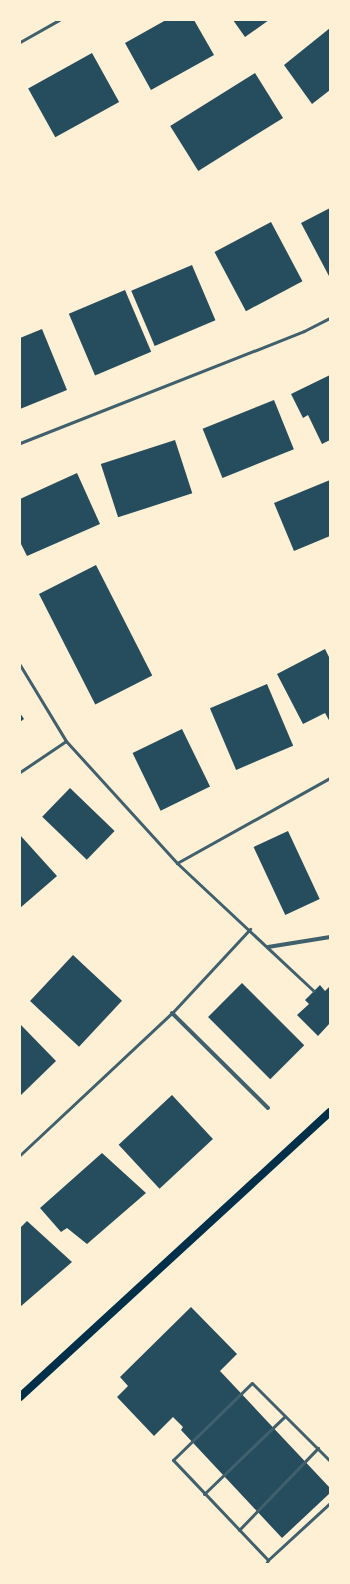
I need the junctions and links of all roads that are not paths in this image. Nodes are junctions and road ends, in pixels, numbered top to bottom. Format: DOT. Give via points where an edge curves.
graph roads {
  1 [pos="59,20"];
  2 [pos="20,42"];
  3 [pos="330,318"];
  4 [pos="20,443"];
  5 [pos="20,665"];
  6 [pos="66,741"];
  7 [pos="20,772"];
  8 [pos="330,778"];
  9 [pos="177,863"];
  10 [pos="250,930"];
  11 [pos="330,937"];
  12 [pos="268,947"];
  13 [pos="314,991"];
  14 [pos="172,1013"];
  15 [pos="268,1108"];
  16 [pos="330,1112"];
  17 [pos="20,1156"];
  18 [pos="20,1397"];
  19 [pos="285,1416"];
  20 [pos="318,1448"];
  21 [pos="330,1461"];
  22 [pos="204,1494"];
  23 [pos="330,1503"];
  24 [pos="239,1530"];
  25 [pos="268,1560"];
  26 [pos="266,1564"];
  1 -- 2 [label="lane"];
  3 -- 4 [label="lane" via="304,331"];
  5 -- 6 [label="lane"];
  6 -- 7 [label="lane"];
  6 -- 9 [label="lane"];
  8 -- 9 [label="lane"];
  9 -- 10 [label="lane"];
  10 -- 12 [label="lane"];
  10 -- 14 [label="lane"];
  11 -- 12 [label="street"];
  12 -- 13 [label="lane"];
  14 -- 15 [label="street"];
  14 -- 17 [label="lane"];
  16 -- 18 [label="main road"];
  19 -- 20 [label="lane"];
  19 -- 22 [label="lane"];
  19 -- 22 [label="lane" via="252,1383 173,1460"];
  20 -- 21 [label="lane"];
  20 -- 24 [label="lane"];
  22 -- 24 [label="lane"];
  23 -- 25 [label="lane"];
  24 -- 25 [label="lane"];
  25 -- 26 [label="lane"];
}
